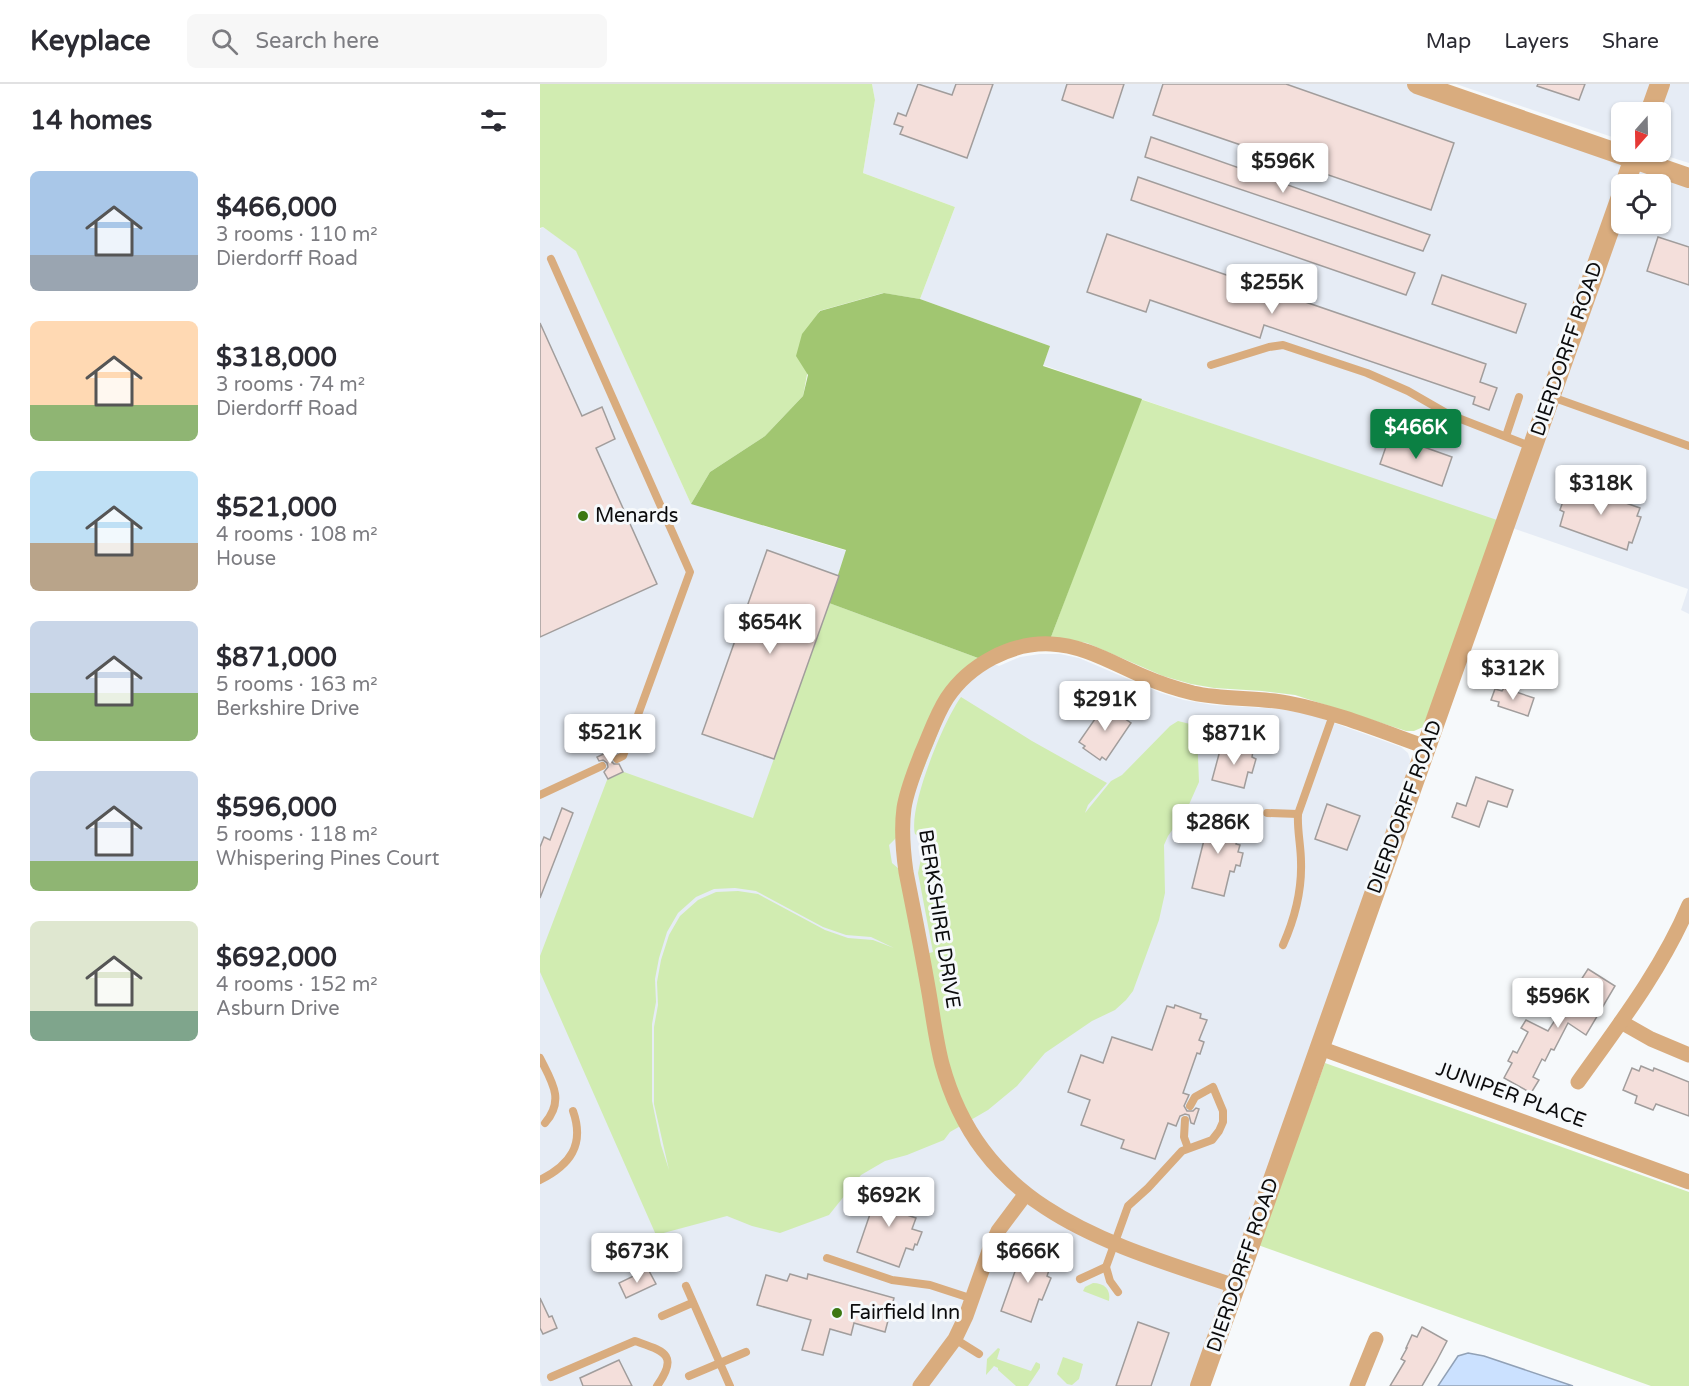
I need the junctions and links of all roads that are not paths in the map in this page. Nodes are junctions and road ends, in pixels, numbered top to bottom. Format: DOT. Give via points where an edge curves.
graph roads {
  1 [pos="1417,84"];
  2 [pos="1660,84"];
  3 [pos="1654,102"];
  4 [pos="1611,147"];
  5 [pos="1651,162"];
  6 [pos="1689,178"];
  7 [pos="1611,225"];
  8 [pos="551,260"];
  9 [pos="1211,365"];
  10 [pos="1519,397"];
  11 [pos="1551,397"];
  12 [pos="1506,436"];
  13 [pos="1689,446"];
  14 [pos="1533,447"];
  15 [pos="1333,715"];
  16 [pos="1426,747"];
  17 [pos="617,759"];
  18 [pos="602,766"];
  19 [pos="540,795"];
  20 [pos="1267,813"];
  21 [pos="1298,814"];
  22 [pos="1689,905"];
  23 [pos="1283,945"];
  24 [pos="1622,1022"];
  25 [pos="1320,1048"];
  26 [pos="1689,1055"];
  27 [pos="540,1058"];
  28 [pos="1578,1082"];
  29 [pos="1190,1106"];
  30 [pos="573,1111"];
  31 [pos="1185,1120"];
  32 [pos="544,1123"];
  33 [pos="1188,1148"];
  34 [pos="540,1180"];
  35 [pos="1689,1182"];
  36 [pos="1025,1195"];
  37 [pos="1114,1245"];
  38 [pos="827,1258"];
  39 [pos="1106,1267"];
  40 [pos="1080,1280"];
  41 [pos="686,1286"];
  42 [pos="1235,1286"];
  43 [pos="1118,1292"];
  44 [pos="973,1299"];
  45 [pos="692,1303"];
  46 [pos="662,1316"];
  47 [pos="955,1339"];
  48 [pos="1376,1339"];
  49 [pos="746,1352"];
  50 [pos="979,1354"];
  51 [pos="718,1362"];
  52 [pos="689,1376"];
  53 [pos="551,1377"];
  54 [pos="657,1386"];
  55 [pos="730,1386"];
  56 [pos="920,1386"];
  57 [pos="1200,1386"];
  58 [pos="1357,1386"];
  1 -- 4 [label="street"];
  2 -- 3 [label="street"];
  5 -- 6 [label="street"];
  7 -- 11 [label="street, DIERDORFF ROAD"];
  8 -- 17 [label="lane" via="690,572 623,756"];
  9 -- 12 [label="lane" via="1283,345 1367,373 1448,414"];
  10 -- 12 [label="lane"];
  11 -- 13 [label="lane"];
  11 -- 14 [label="street, DIERDORFF ROAD"];
  12 -- 14 [label="lane"];
  14 -- 16 [label="street, DIERDORFF ROAD"];
  15 -- 16 [label="street, BERKSHIRE DRIVE"];
  15 -- 21 [label="lane"];
  15 -- 36 [label="street, BERKSHIRE DRIVE" via="1267,699 1218,697 1175,688 1076,648 1052,644 1018,647 987,661 966,675 947,698 935,720 904,807 906,872 942,1063 957,1107 988,1158"];
  16 -- 25 [label="street, DIERDORFF ROAD"];
  18 -- 19 [label="lane"];
  20 -- 21 [label="lane"];
  21 -- 23 [label="lane" via="1300,897"];
  22 -- 24 [label="street" via="1660,963"];
  24 -- 26 [label="street"];
  24 -- 28 [label="street"];
  25 -- 35 [label="street, JUNIPER PLACE"];
  25 -- 42 [label="street, DIERDORFF ROAD"];
  27 -- 32 [label="lane" via="557,1101"];
  29 -- 33 [label="lane" via="1195,1097 1213,1087 1223,1111 1219,1131 1212,1140"];
  30 -- 34 [label="lane" via="577,1122 571,1156 556,1172"];
  31 -- 33 [label="lane"];
  33 -- 37 [label="lane" via="1128,1206"];
  36 -- 37 [label="street, BERKSHIRE DRIVE"];
  36 -- 44 [label="street" via="998,1231"];
  37 -- 39 [label="lane"];
  37 -- 42 [label="street, BERKSHIRE DRIVE"];
  38 -- 44 [label="lane" via="892,1280 930,1285"];
  39 -- 40 [label="lane"];
  39 -- 43 [label="lane"];
  41 -- 45 [label="lane"];
  42 -- 57 [label="street, DIERDORFF ROAD"];
  44 -- 47 [label="street"];
  45 -- 46 [label="lane"];
  45 -- 51 [label="lane"];
  47 -- 50 [label="lane"];
  47 -- 56 [label="street"];
  48 -- 58 [label="street"];
  49 -- 51 [label="lane"];
  51 -- 52 [label="lane"];
  51 -- 55 [label="lane"];
  53 -- 54 [label="lane" via="635,1341 662,1350 667,1358 667,1368"];
}
